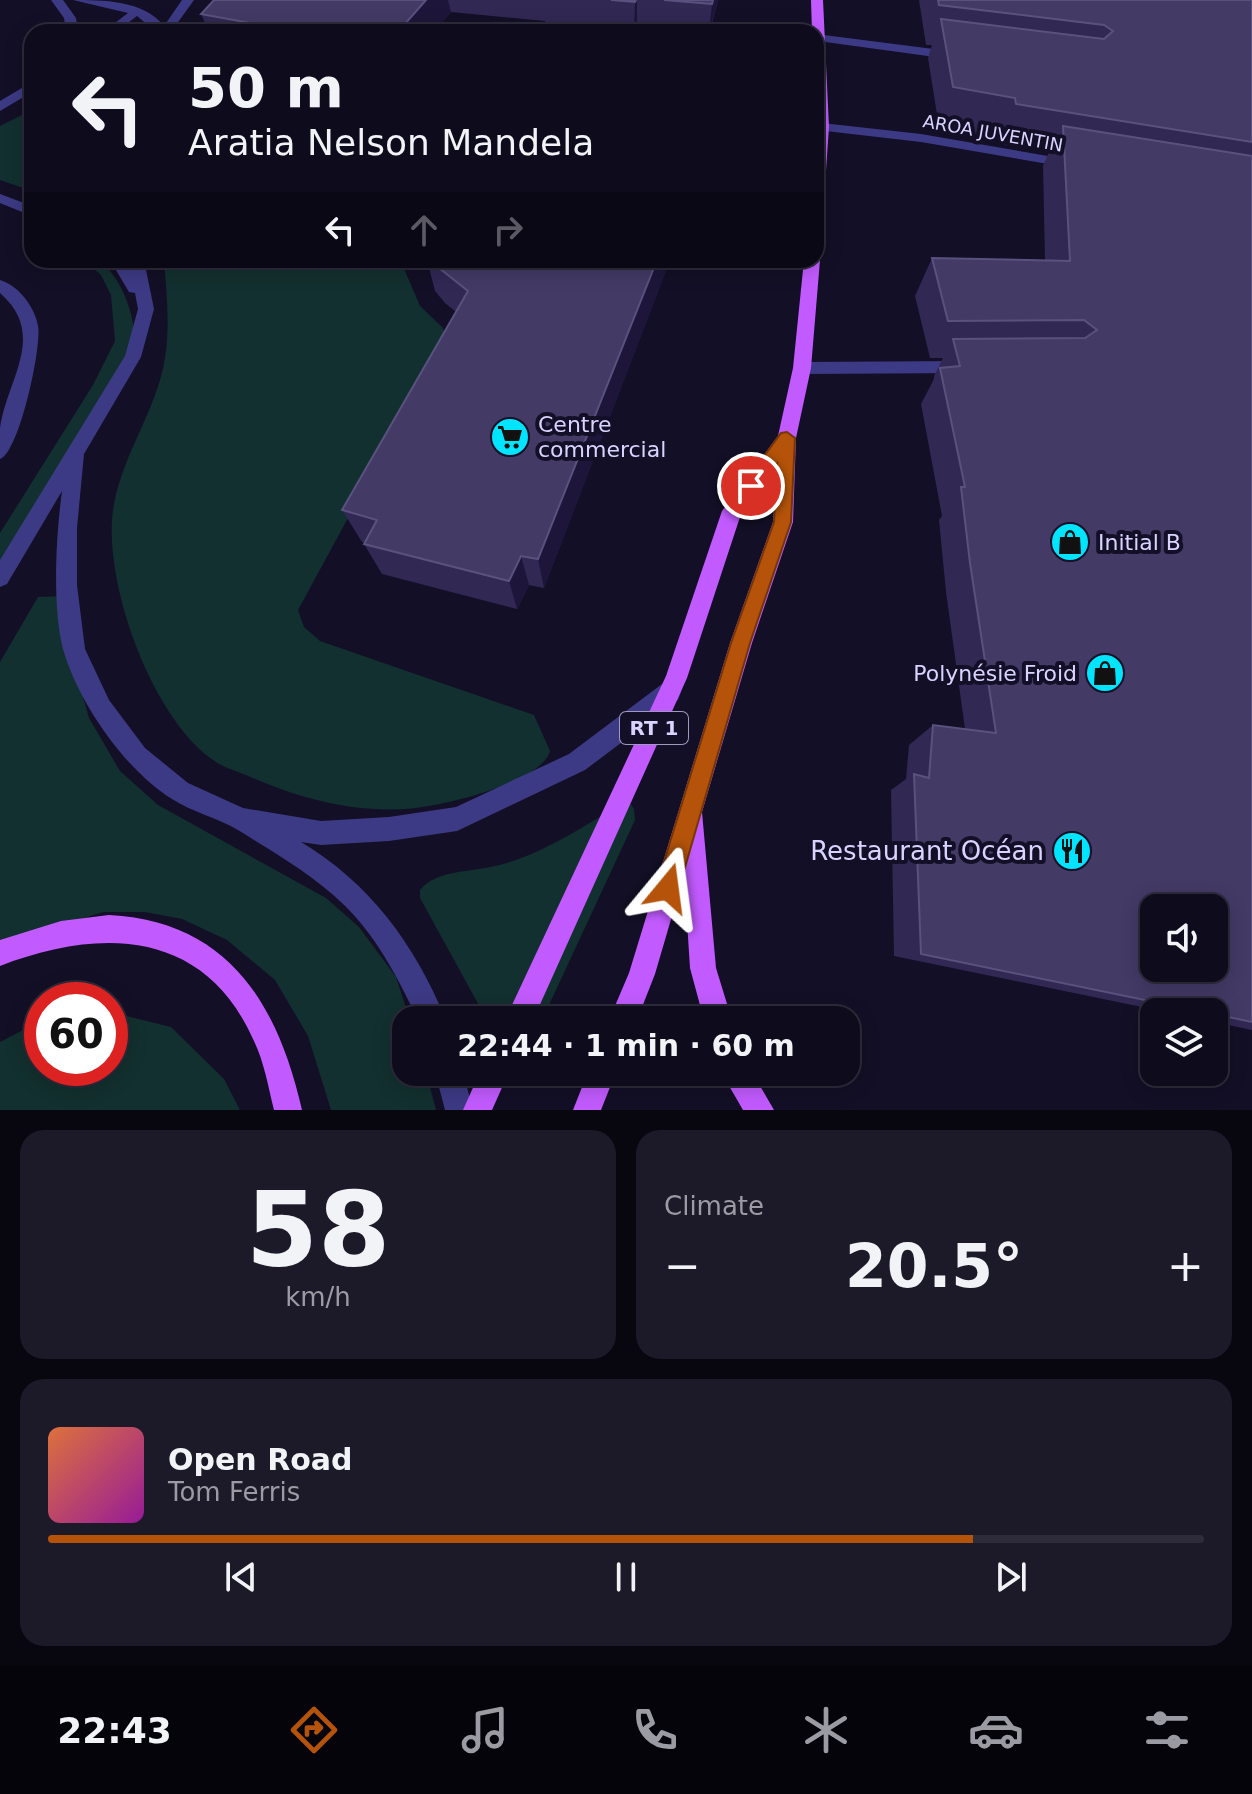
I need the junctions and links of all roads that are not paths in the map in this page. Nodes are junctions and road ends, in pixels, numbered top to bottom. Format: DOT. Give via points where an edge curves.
graph roads {
  1 [pos="57,0"];
  2 [pos="79,0"];
  3 [pos="188,0"];
  4 [pos="817,0"];
  5 [pos="136,12"];
  6 [pos="71,24"];
  7 [pos="120,24"];
  8 [pos="158,24"];
  9 [pos="170,24"];
  10 [pos="818,24"];
  11 [pos="824,38"];
  12 [pos="964,57"];
  13 [pos="24,85"];
  14 [pos="24,91"];
  15 [pos="24,101"];
  16 [pos="3,105"];
  17 [pos="824,127"];
  18 [pos="1092,168"];
  19 [pos="0,198"];
  20 [pos="24,208"];
  21 [pos="0,212"];
  22 [pos="24,212"];
  23 [pos="123,268"];
  24 [pos="138,268"];
  25 [pos="811,268"];
  26 [pos="0,285"];
  27 [pos="146,309"];
  28 [pos="978,366"];
  29 [pos="802,368"];
  30 [pos="787,438"];
  31 [pos="0,452"];
  32 [pos="76,456"];
  33 [pos="0,578"];
  34 [pos="670,692"];
  35 [pos="693,802"];
  36 [pos="242,820"];
  37 [pos="0,953"];
  38 [pos="425,1006"];
  39 [pos="525,1006"];
  40 [pos="629,1006"];
  41 [pos="714,1006"];
  42 [pos="453,1086"];
  43 [pos="488,1086"];
  44 [pos="596,1086"];
  45 [pos="744,1086"];
  46 [pos="288,1110"];
  47 [pos="459,1110"];
  48 [pos="477,1110"];
  49 [pos="587,1110"];
  50 [pos="760,1110"];
  1 -- 6 [label="street"];
  2 -- 5 [label="street"];
  3 -- 9 [label="street"];
  4 -- 10 [label="main road"];
  5 -- 7 [label="street"];
  5 -- 8 [label="street"];
  11 -- 12 [label="street"];
  13 -- 16 [label="street"];
  14 -- 16 [label="street"];
  15 -- 16 [label="street"];
  17 -- 18 [label="street, AROA JUVENTIN"];
  19 -- 20 [label="street"];
  21 -- 22 [label="street"];
  23 -- 27 [label="street"];
  24 -- 27 [label="street"];
  25 -- 29 [label="main road, RT 1"];
  26 -- 31 [label="street" via="12,293 31,326 20,392"];
  27 -- 32 [label="street" via="133,357"];
  28 -- 29 [label="street"];
  29 -- 30 [label="main road, RT 1"];
  30 -- 34 [label="main road, RT 1" via="732,511"];
  30 -- 35 [label="main road, RT 1" via="783,522"];
  32 -- 33 [label="street"];
  32 -- 36 [label="street" via="67,585 79,661 101,708 137,756 180,791"];
  34 -- 36 [label="street" via="577,762 457,819 321,833"];
  34 -- 39 [label="main road, RT 1"];
  35 -- 40 [label="main road, RT 1"];
  35 -- 41 [label="main road" via="703,968"];
  36 -- 38 [label="street" via="339,883 370,914"];
  37 -- 46 [label="main road" via="70,931 126,929 166,941 211,964 251,1006 277,1060"];
  42 -- 47 [label="street"];
  43 -- 48 [label="main road"];
  44 -- 49 [label="main road"];
  45 -- 50 [label="main road"];
}
